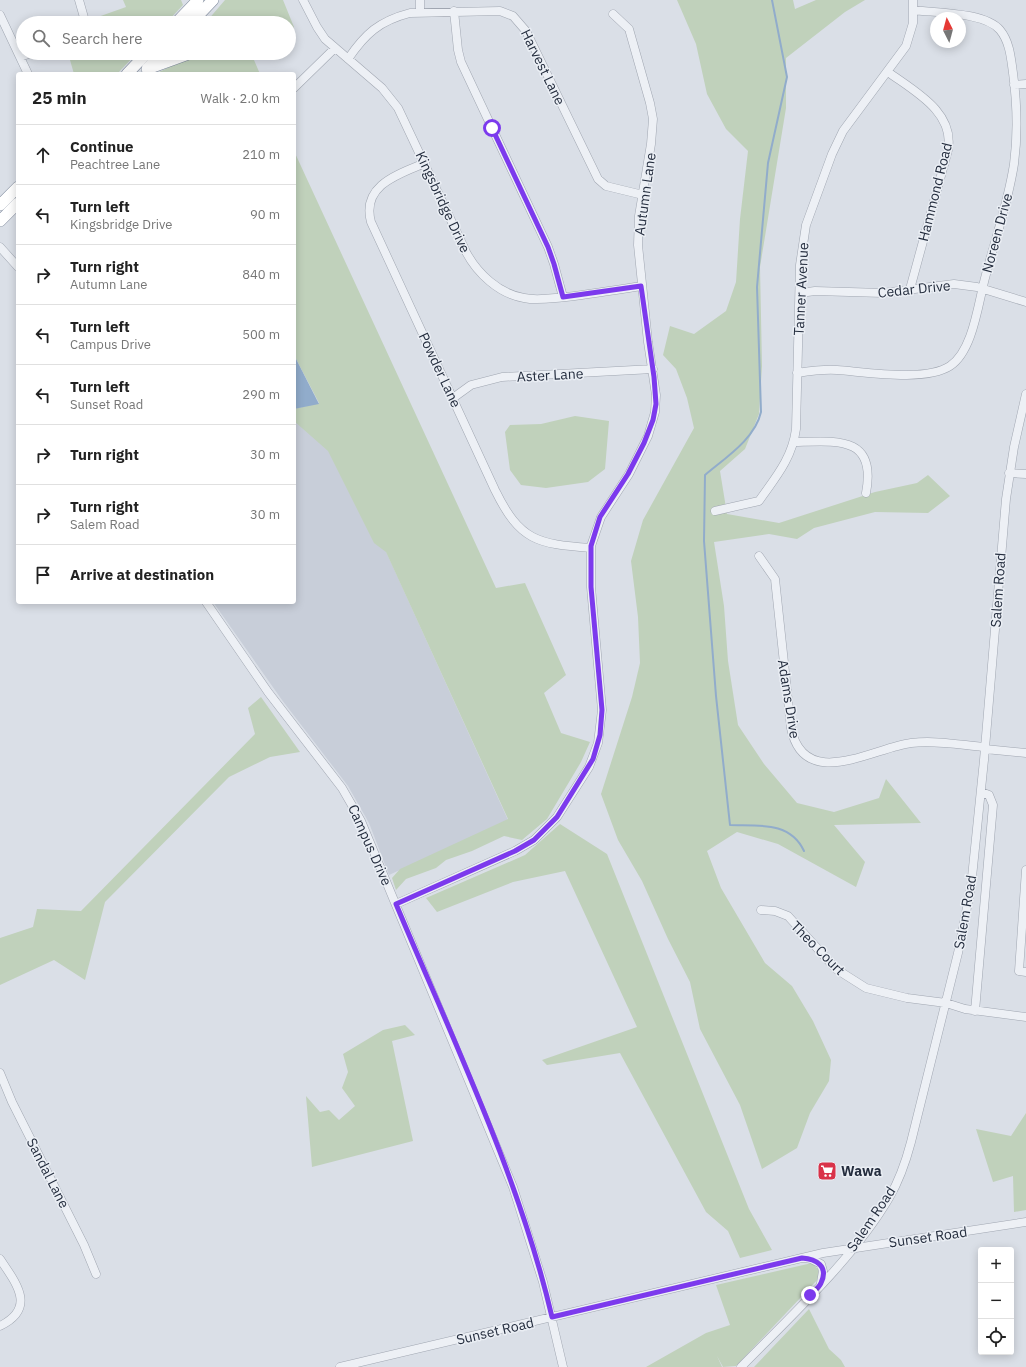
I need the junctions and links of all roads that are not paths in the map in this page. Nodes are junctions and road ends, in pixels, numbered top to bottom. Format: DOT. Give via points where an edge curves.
graph roads {
  1 [pos="80,0"];
  2 [pos="213,0"];
  3 [pos="303,0"];
  4 [pos="420,0"];
  5 [pos="913,0"];
  6 [pos="190,5"];
  7 [pos="913,10"];
  8 [pos="454,11"];
  9 [pos="420,12"];
  10 [pos="613,14"];
  11 [pos="0,15"];
  12 [pos="84,16"];
  13 [pos="181,16"];
  14 [pos="196,16"];
  15 [pos="200,16"];
  16 [pos="335,48"];
  17 [pos="16,49"];
  18 [pos="348,59"];
  19 [pos="21,60"];
  20 [pos="140,60"];
  21 [pos="156,60"];
  22 [pos="174,60"];
  23 [pos="27,72"];
  24 [pos="128,72"];
  25 [pos="145,72"];
  26 [pos="888,72"];
  27 [pos="1026,84"];
  28 [pos="1014,85"];
  29 [pos="296,86"];
  30 [pos="425,163"];
  31 [pos="16,189"];
  32 [pos="643,195"];
  33 [pos="16,205"];
  34 [pos="0,206"];
  35 [pos="0,221"];
  36 [pos="1,251"];
  37 [pos="16,265"];
  38 [pos="641,286"];
  39 [pos="982,289"];
  40 [pos="910,290"];
  41 [pos="800,293"];
  42 [pos="563,297"];
  43 [pos="1026,302"];
  44 [pos="653,369"];
  45 [pos="797,372"];
  46 [pos="1026,394"];
  47 [pos="453,398"];
  48 [pos="794,442"];
  49 [pos="1009,473"];
  50 [pos="1026,474"];
  51 [pos="866,493"];
  52 [pos="715,511"];
  53 [pos="591,548"];
  54 [pos="759,556"];
  55 [pos="207,604"];
  56 [pos="985,748"];
  57 [pos="1026,753"];
  58 [pos="981,792"];
  59 [pos="1026,870"];
  60 [pos="1025,884"];
  61 [pos="396,904"];
  62 [pos="761,910"];
  63 [pos="1026,972"];
  64 [pos="946,1003"];
  65 [pos="974,1011"];
  66 [pos="1026,1017"];
  67 [pos="0,1072"];
  68 [pos="1026,1222"];
  69 [pos="853,1248"];
  70 [pos="802,1258"];
  71 [pos="0,1259"];
  72 [pos="96,1274"];
  73 [pos="821,1283"];
  74 [pos="552,1317"];
  75 [pos="0,1326"];
  76 [pos="340,1367"];
  77 [pos="563,1367"];
  78 [pos="741,1367"];
  1 -- 12 [label="street"];
  2 -- 15 [label="highway"];
  3 -- 16 [label="street, Kingsbridge Drive" via="321,33"];
  4 -- 9 [label="street"];
  5 -- 7 [label="street, Tanner Avenue"];
  6 -- 13 [label="highway"];
  6 -- 14 [label="highway"];
  7 -- 26 [label="street, Tanner Avenue" via="913,23 908,41"];
  7 -- 28 [label="street, Noreen Drive" via="979,18 997,27 1007,44"];
  8 -- 9 [label="street, Harvest Lane"];
  8 -- 32 [label="street, Harvest Lane" via="500,11 507,12 518,20 530,37 598,179 606,186"];
  8 -- 42 [label="street" via="461,62 545,241"];
  9 -- 18 [label="street, Harvest Lane" via="380,23 359,43"];
  10 -- 32 [label="street, Autumn Lane" via="629,28 652,111 652,136"];
  11 -- 17 [label="street"];
  16 -- 18 [label="street, Kingsbridge Drive"];
  16 -- 29 [label="street"];
  18 -- 30 [label="street, Kingsbridge Drive" via="394,101"];
  19 -- 23 [label="street"];
  20 -- 24 [label="highway"];
  21 -- 25 [label="highway"];
  22 -- 25 [label="highway"];
  26 -- 40 [label="street, Hammond Road" via="935,108 946,124 949,137 948,150"];
  26 -- 41 [label="street, Tanner Avenue" via="850,120 832,154 804,232"];
  27 -- 28 [label="street"];
  28 -- 39 [label="street, Noreen Drive" via="1016,130 1013,169"];
  30 -- 42 [label="street, Kingsbridge Drive" via="466,252 483,275 498,287 523,298"];
  30 -- 47 [label="street, Powder Lane" via="389,179 377,189 370,204 369,216"];
  31 -- 34 [label="highway"];
  32 -- 38 [label="street, Autumn Lane" via="638,235"];
  33 -- 35 [label="highway"];
  36 -- 37 [label="street"];
  38 -- 42 [label="street, Kingsbridge Drive"];
  38 -- 44 [label="street, Autumn Lane"];
  39 -- 40 [label="street, Cedar Drive" via="947,284"];
  39 -- 43 [label="street, Cedar Drive"];
  39 -- 45 [label="street, Noreen Drive" via="968,343 959,359 943,370 931,374 835,370"];
  40 -- 41 [label="street, Cedar Drive" via="875,294 815,291"];
  41 -- 45 [label="street, Tanner Avenue"];
  44 -- 47 [label="street, Aster Lane" via="502,377 471,385"];
  44 -- 53 [label="street, Autumn Lane" via="656,404 651,428 628,474 600,517"];
  45 -- 48 [label="street, Tanner Avenue"];
  46 -- 49 [label="street, Salem Road"];
  47 -- 53 [label="street, Powder Lane" via="500,500 516,524 539,541"];
  48 -- 51 [label="street" via="837,442 848,444 858,450 866,460 869,470"];
  48 -- 52 [label="street, Tanner Avenue" via="782,470 758,501"];
  49 -- 50 [label="street"];
  49 -- 56 [label="street, Salem Road"];
  53 -- 61 [label="street, Autumn Lane" via="591,587 602,718 598,743 589,767 557,817 534,840"];
  54 -- 56 [label="street, Adams Drive" via="775,579 791,728 798,748 814,760 827,763 912,743 932,742"];
  55 -- 61 [label="street, Campus Drive" via="268,692 348,797 361,821"];
  56 -- 57 [label="street, Adams Drive"];
  56 -- 58 [label="street, Salem Road"];
  58 -- 64 [label="street, Salem Road" via="967,910"];
  58 -- 65 [label="street" via="988,795 993,805"];
  59 -- 60 [label="street"];
  60 -- 63 [label="street" via="1019,971"];
  61 -- 74 [label="street, Campus Drive" via="506,1168"];
  62 -- 64 [label="street, Theo Court" via="775,911 788,916 836,969 860,985 885,993"];
  64 -- 65 [label="street, Theo Court"];
  64 -- 69 [label="street, Salem Road" via="907,1156 888,1198"];
  65 -- 66 [label="street, Theo Court"];
  67 -- 72 [label="street, Sandal Lane" via="12,1102 87,1251"];
  68 -- 69 [label="street, Sunset Road"];
  69 -- 70 [label="street, Sunset Road"];
  69 -- 73 [label="street, Salem Road"];
  70 -- 73 [label="street" via="821,1264"];
  70 -- 74 [label="street, Sunset Road"];
  71 -- 75 [label="street" via="17,1284 21,1299 17,1314"];
  73 -- 78 [label="street, Salem Road"];
  74 -- 76 [label="street, Sunset Road"];
  74 -- 77 [label="street, Campus Drive"];
}
